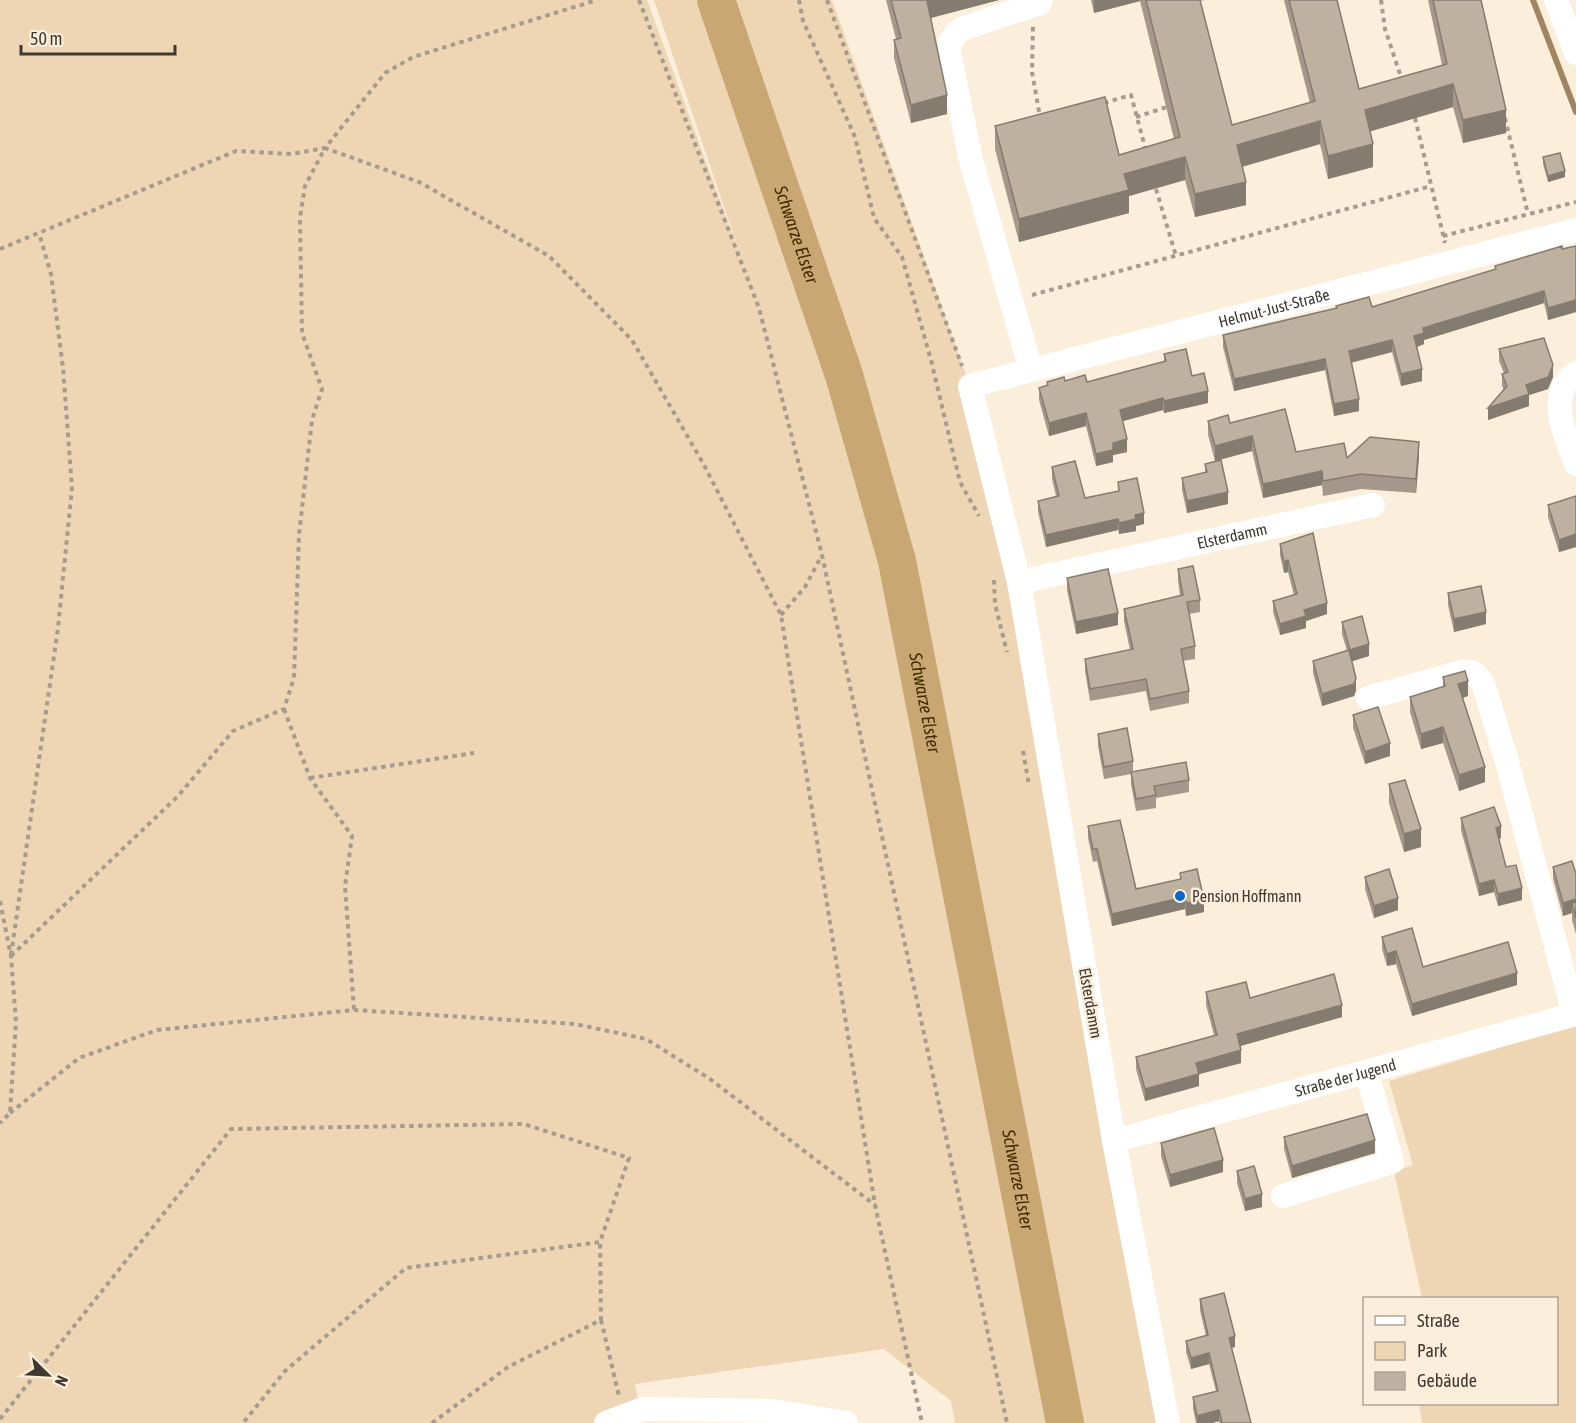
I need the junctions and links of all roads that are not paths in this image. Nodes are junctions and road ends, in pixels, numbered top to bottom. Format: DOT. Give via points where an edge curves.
graph roads {
  1 [pos="1556,0"];
  2 [pos="1037,3"];
  3 [pos="1576,53"];
  4 [pos="1576,230"];
  5 [pos="1031,370"];
  6 [pos="1576,373"];
  7 [pos="970,386"];
  8 [pos="1576,464"];
  9 [pos="1373,505"];
  10 [pos="1019,582"];
  11 [pos="1368,698"];
  12 [pos="1575,1014"];
  13 [pos="1367,1073"];
  14 [pos="1114,1141"];
  15 [pos="1283,1196"];
  16 [pos="615,1420"];
  17 [pos="846,1423"];
  18 [pos="1168,1423"];
  1 -- 3 [label="street"];
  2 -- 5 [label="street" via="964,28 948,47 971,160"];
  4 -- 5 [label="street, Helmut-Just-Straße"];
  5 -- 7 [label="street, Helmut-Just-Straße"];
  6 -- 8 [label="street" via="1559,402 1563,430"];
  7 -- 10 [label="street, Elsterdamm"];
  9 -- 10 [label="street, Elsterdamm"];
  10 -- 14 [label="street, Elsterdamm"];
  11 -- 12 [label="street" via="1461,672 1476,674 1482,683"];
  12 -- 13 [label="street, Straße der Jugend"];
  13 -- 14 [label="street, Straße der Jugend"];
  13 -- 15 [label="street" via="1392,1162"];
  14 -- 18 [label="street, Elsterdamm"];
  16 -- 17 [label="street" via="643,1408 773,1411"];
}
